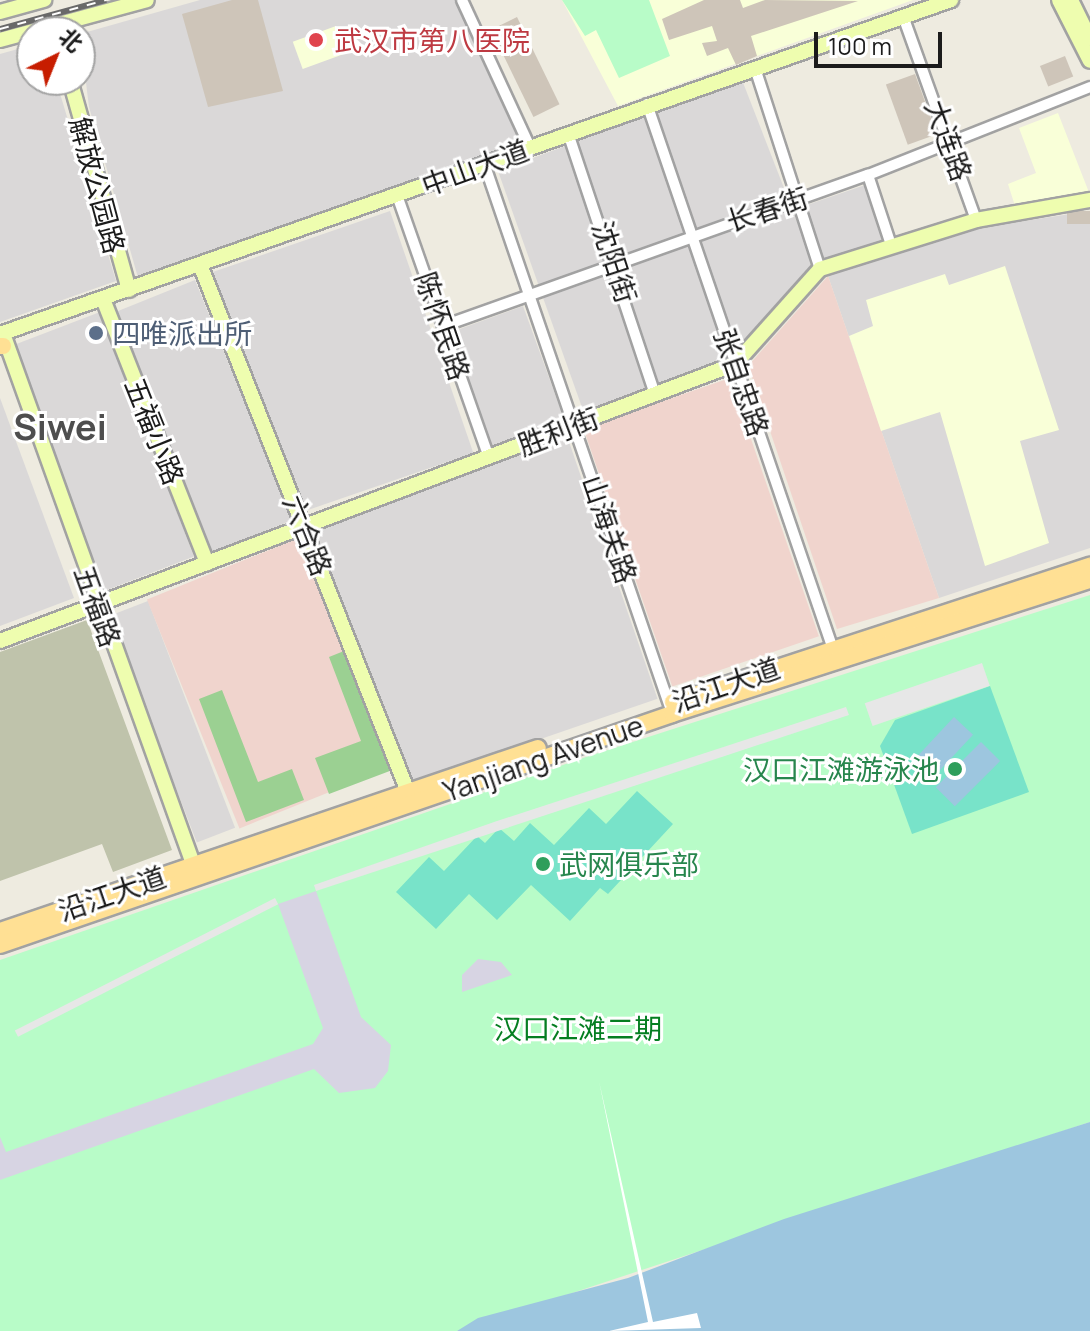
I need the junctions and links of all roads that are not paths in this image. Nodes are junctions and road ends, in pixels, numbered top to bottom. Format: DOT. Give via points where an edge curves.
graph roads {
  1 [pos="46,0"];
  2 [pos="147,0"];
  3 [pos="462,0"];
  4 [pos="951,0"];
  5 [pos="1059,0"];
  6 [pos="1071,0"];
  7 [pos="0,12"];
  8 [pos="96,16"];
  9 [pos="903,16"];
  10 [pos="1090,39"];
  11 [pos="1090,61"];
  12 [pos="755,68"];
  13 [pos="1090,87"];
  14 [pos="74,96"];
  15 [pos="647,104"];
  16 [pos="568,133"];
  17 [pos="950,142"];
  18 [pos="530,147"];
  19 [pos="484,163"];
  20 [pos="868,175"];
  21 [pos="397,195"];
  22 [pos="797,199"];
  23 [pos="1090,200"];
  24 [pos="976,220"];
  25 [pos="691,234"];
  26 [pos="891,245"];
  27 [pos="617,263"];
  28 [pos="201,267"];
  29 [pos="820,269"];
  30 [pos="129,290"];
  31 [pos="530,296"];
  32 [pos="103,299"];
  33 [pos="443,326"];
  34 [pos="2,344"];
  35 [pos="735,364"];
  36 [pos="655,394"];
  37 [pos="575,424"];
  38 [pos="489,457"];
  39 [pos="305,526"];
  40 [pos="207,563"];
  41 [pos="1090,566"];
  42 [pos="1090,580"];
  43 [pos="97,604"];
  44 [pos="0,641"];
  45 [pos="835,655"];
  46 [pos="671,709"];
  47 [pos="411,798"];
  48 [pos="195,871"];
  49 [pos="0,931"];
  50 [pos="0,945"];
  1 -- 7 [label="street"];
  2 -- 8 [label="street"];
  3 -- 18 [label="street"];
  4 -- 9 [label="street, 中山大道"];
  5 -- 11 [label="street"];
  6 -- 10 [label="street"];
  9 -- 12 [label="street, 中山大道"];
  9 -- 17 [label="street, 大连路"];
  12 -- 15 [label="street, 中山大道"];
  12 -- 22 [label="street"];
  13 -- 17 [label="street, 长春街"];
  14 -- 30 [label="street, 解放公园路"];
  15 -- 16 [label="street, 中山大道"];
  15 -- 25 [label="street, 张自忠路"];
  16 -- 18 [label="street, 中山大道"];
  16 -- 27 [label="street, 沈阳街"];
  17 -- 20 [label="street, 长春街"];
  17 -- 24 [label="street, 大连路"];
  18 -- 19 [label="street, 中山大道"];
  19 -- 21 [label="street, 中山大道"];
  19 -- 31 [label="street, 山海关路"];
  20 -- 22 [label="street, 长春街"];
  20 -- 26 [label="street"];
  21 -- 28 [label="street, 中山大道"];
  21 -- 33 [label="street, 陈怀民路"];
  22 -- 25 [label="street, 长春街"];
  22 -- 29 [label="street"];
  23 -- 24 [label="street, 胜利街"];
  24 -- 26 [label="street, 胜利街"];
  25 -- 27 [label="street, 长春街"];
  25 -- 35 [label="street, 张自忠路"];
  26 -- 29 [label="street, 胜利街"];
  27 -- 31 [label="street, 长春街"];
  27 -- 36 [label="street, 沈阳街"];
  28 -- 30 [label="street, 中山大道"];
  28 -- 39 [label="street, 六合路"];
  29 -- 35 [label="street, 胜利街"];
  30 -- 32 [label="street, 中山大道"];
  31 -- 33 [label="street, 长春街"];
  31 -- 37 [label="street, 山海关路"];
  32 -- 34 [label="street, 中山大道"];
  32 -- 40 [label="street, 五福小路"];
  33 -- 38 [label="street, 陈怀民路"];
  34 -- 43 [label="street, 五福路"];
  35 -- 36 [label="street, 胜利街"];
  35 -- 45 [label="street, 张自忠路"];
  36 -- 37 [label="street, 胜利街"];
  37 -- 38 [label="street, 胜利街"];
  37 -- 46 [label="street, 山海关路"];
  38 -- 39 [label="street, 胜利街"];
  39 -- 40 [label="street, 胜利街"];
  39 -- 47 [label="street, 六合路"];
  40 -- 43 [label="street, 胜利街"];
  41 -- 45 [label="main road, 沿江大道"];
  42 -- 45 [label="main road"];
  43 -- 44 [label="street, 胜利街"];
  43 -- 48 [label="street, 五福路"];
  45 -- 46 [label="main road, 沿江大道"];
  46 -- 47 [label="main road, 沿江大道"];
  47 -- 48 [label="main road, 沿江大道"];
  48 -- 49 [label="main road, 沿江大道"];
  48 -- 50 [label="main road"];
}
